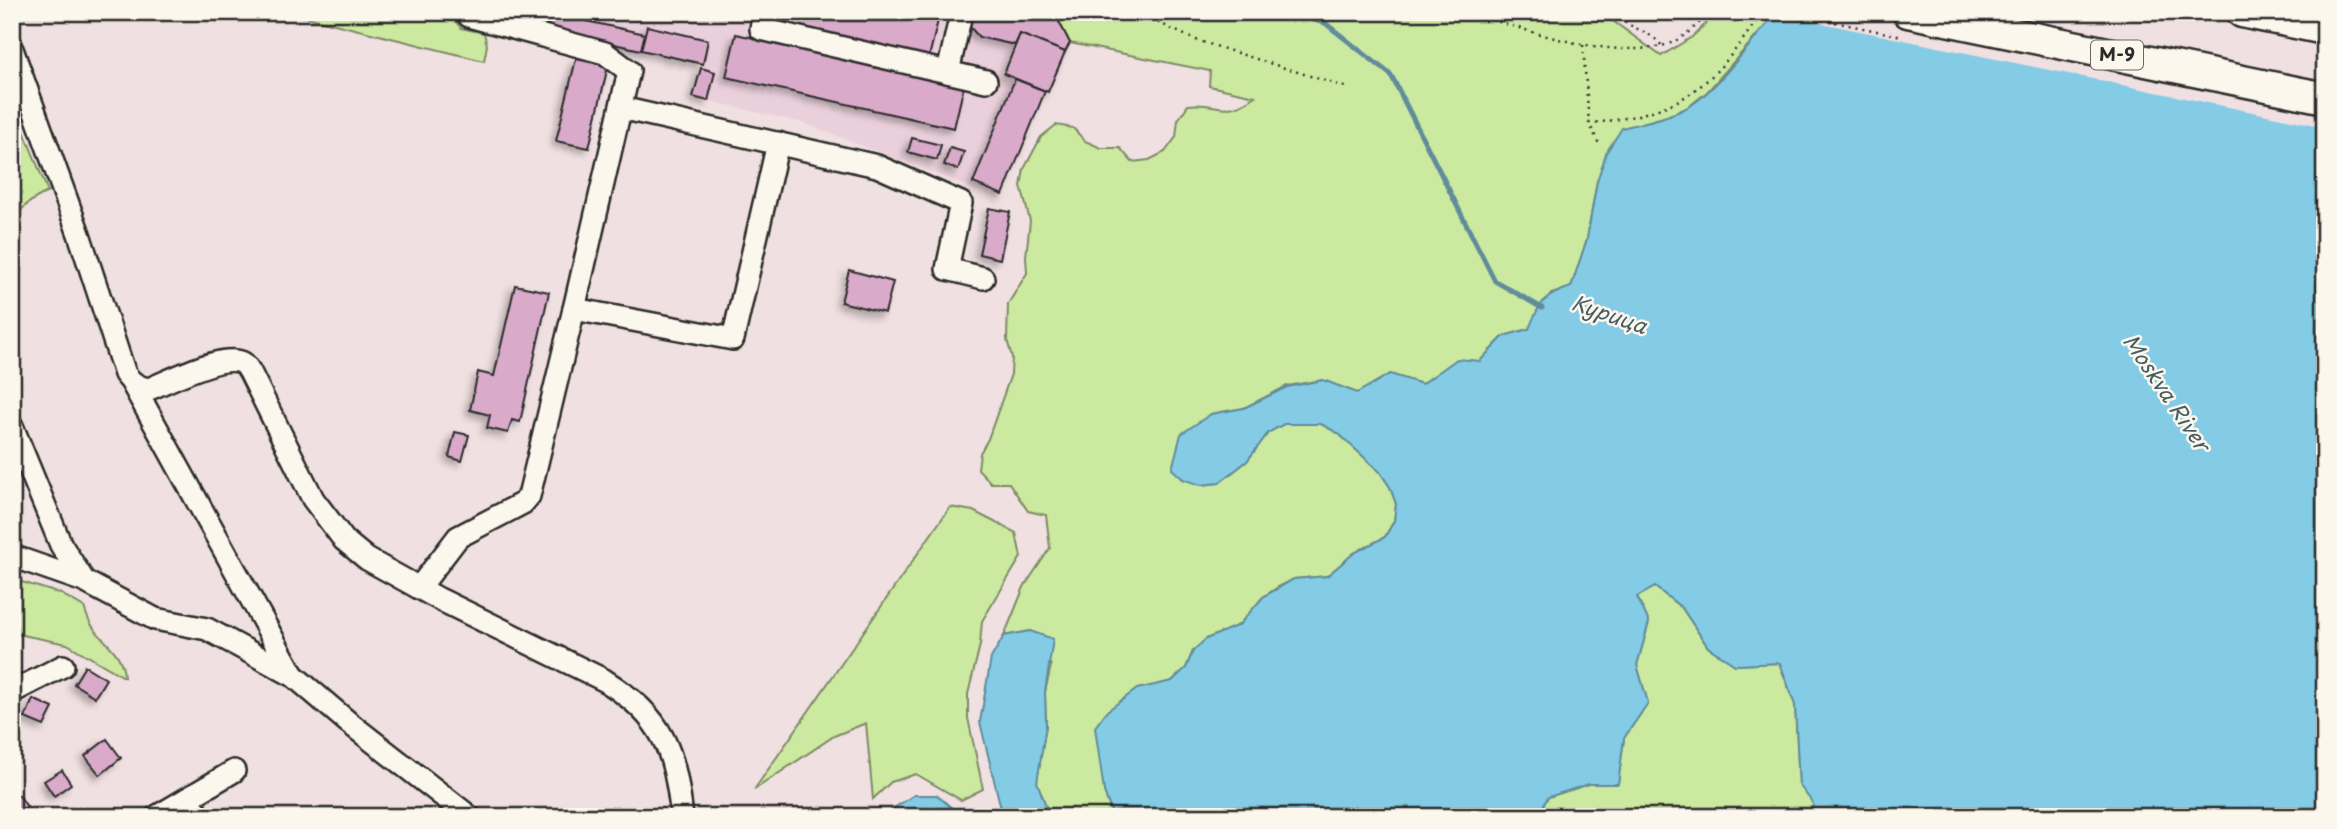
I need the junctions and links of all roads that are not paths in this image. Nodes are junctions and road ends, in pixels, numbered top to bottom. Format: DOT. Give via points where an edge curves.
graph roads {
  1 [pos="466,12"];
  2 [pos="764,12"];
  3 [pos="960,12"];
  4 [pos="1908,12"];
  5 [pos="2242,12"];
  6 [pos="2325,29"];
  7 [pos="12,49"];
  8 [pos="948,72"];
  9 [pos="986,80"];
  10 [pos="2325,97"];
  11 [pos="621,108"];
  12 [pos="778,143"];
  13 [pos="983,278"];
  14 [pos="574,309"];
  15 [pos="132,383"];
  16 [pos="12,426"];
  17 [pos="12,556"];
  18 [pos="84,582"];
  19 [pos="419,588"];
  20 [pos="63,666"];
  21 [pos="294,676"];
  22 [pos="12,692"];
  23 [pos="234,771"];
  24 [pos="187,799"];
  25 [pos="156,817"];
  26 [pos="201,817"];
  27 [pos="470,817"];
  28 [pos="682,817"];
  1 -- 11 [label="street" via="605,53 629,71"];
  2 -- 8 [label="street" via="761,29"];
  3 -- 8 [label="street"];
  4 -- 10 [label="highway, М-9"];
  5 -- 6 [label="highway"];
  7 -- 15 [label="street" via="125,374"];
  8 -- 9 [label="street"];
  11 -- 12 [label="street"];
  11 -- 14 [label="street"];
  12 -- 13 [label="street" via="877,166 961,203 947,269"];
  12 -- 14 [label="street" via="733,339"];
  14 -- 19 [label="street" via="529,496 458,537"];
  15 -- 19 [label="street" via="149,389 218,361 242,363 313,499 336,530 367,559"];
  15 -- 21 [label="street"];
  16 -- 18 [label="street" via="61,545"];
  17 -- 18 [label="street"];
  18 -- 21 [label="street" via="155,619 207,629"];
  19 -- 28 [label="street" via="631,697 659,728 671,754"];
  20 -- 22 [label="street"];
  21 -- 27 [label="street"];
  23 -- 24 [label="street"];
  24 -- 25 [label="street"];
  24 -- 26 [label="street"];
}
